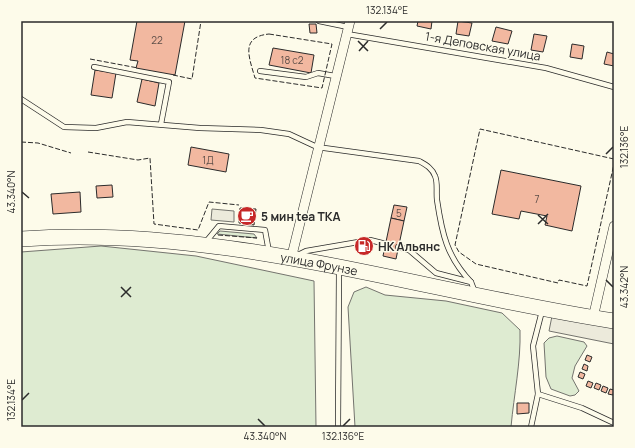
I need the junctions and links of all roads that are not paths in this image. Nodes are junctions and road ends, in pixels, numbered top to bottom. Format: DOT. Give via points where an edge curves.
graph roads {
  1 [pos="319,21"];
  2 [pos="348,27"];
  3 [pos="94,67"];
  4 [pos="260,71"];
  5 [pos="335,76"];
  6 [pos="614,87"];
  7 [pos="21,99"];
  8 [pos="161,124"];
  9 [pos="317,147"];
  10 [pos="614,226"];
  11 [pos="21,239"];
  12 [pos="386,244"];
  13 [pos="203,246"];
  14 [pos="398,247"];
  15 [pos="270,255"];
  16 [pos="291,259"];
  17 [pos="339,268"];
  18 [pos="474,289"];
  19 [pos="543,308"];
  20 [pos="593,318"];
  21 [pos="614,321"];
  22 [pos="538,394"];
  23 [pos="614,423"];
  24 [pos="338,427"];
  25 [pos="531,427"];
  1 -- 2 [label="lane, 1-я Деповская улица"];
  2 -- 5 [label="street"];
  2 -- 6 [label="lane, 1-я Деповская улица" via="546,68"];
  3 -- 8 [label="lane" via="169,82"];
  4 -- 5 [label="lane" via="306,77 318,74"];
  5 -- 9 [label="street"];
  7 -- 8 [label="lane" via="64,126 96,128 127,122"];
  8 -- 9 [label="lane" via="289,134"];
  9 -- 16 [label="street"];
  9 -- 18 [label="lane" via="419,161 429,167 436,176 440,222 450,255"];
  10 -- 20 [label="street"];
  11 -- 13 [label="main road, улица Фрунзе" via="159,239"];
  12 -- 16 [label="lane" via="370,240 306,251"];
  13 -- 15 [label="main road, улица Фрунзе"];
  13 -- 15 [label="lane" via="219,226 264,230"];
  14 -- 18 [label="lane" via="409,250 436,273"];
  15 -- 16 [label="main road, улица Фрунзе"];
  16 -- 17 [label="main road, улица Фрунзе"];
  17 -- 18 [label="main road, улица Фрунзе"];
  17 -- 24 [label="lane"];
  18 -- 19 [label="main road, улица Фрунзе"];
  19 -- 20 [label="main road, улица Фрунзе"];
  19 -- 22 [label="lane" via="533,346"];
  20 -- 21 [label="main road, улица Фрунзе"];
  22 -- 23 [label="lane" via="582,408"];
  22 -- 25 [label="lane"];
}
